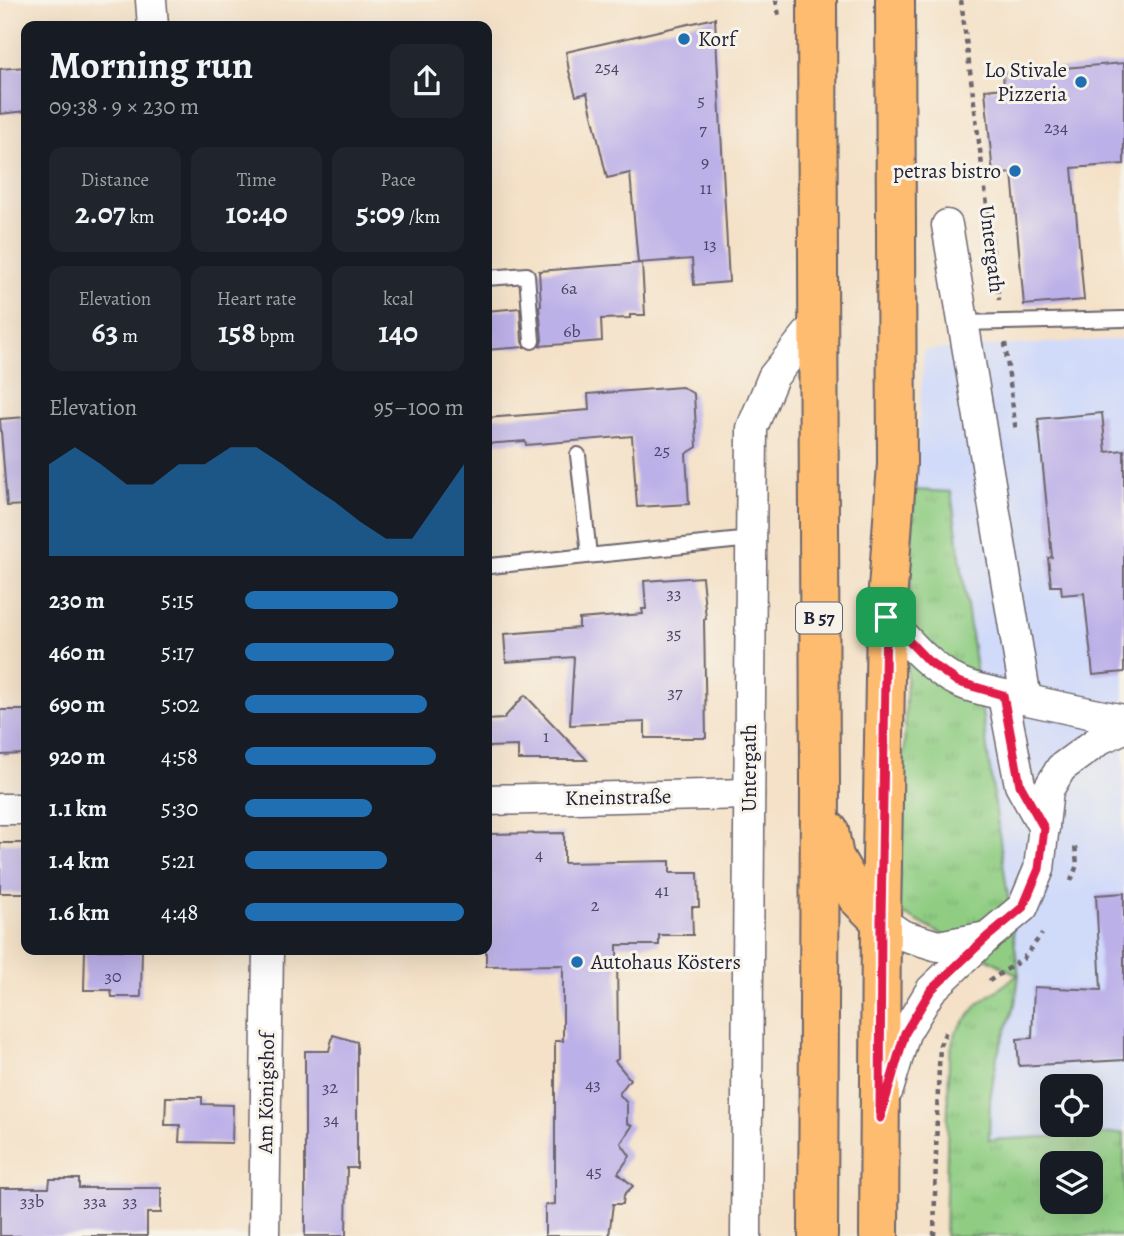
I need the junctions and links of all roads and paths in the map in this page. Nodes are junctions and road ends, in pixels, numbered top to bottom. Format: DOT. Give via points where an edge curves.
graph roads {
  1 [pos="151,0"];
  2 [pos="817,0"];
  3 [pos="895,0"];
  4 [pos="961,0"];
  5 [pos="153,21"];
  6 [pos="947,225"];
  7 [pos="492,278"];
  8 [pos="1124,319"];
  9 [pos="818,321"];
  10 [pos="1002,322"];
  11 [pos="963,324"];
  12 [pos="532,341"];
  13 [pos="1016,432"];
  14 [pos="578,455"];
  15 [pos="751,539"];
  16 [pos="589,555"];
  17 [pos="492,566"];
  18 [pos="886,617"];
  19 [pos="1014,697"];
  20 [pos="1124,720"];
  21 [pos="1124,728"];
  22 [pos="820,785"];
  23 [pos="749,794"];
  24 [pos="492,800"];
  25 [pos="0,809"];
  26 [pos="21,809"];
  27 [pos="1044,828"];
  28 [pos="1075,841"];
  29 [pos="1067,891"];
  30 [pos="881,921"];
  31 [pos="1048,927"];
  32 [pos="987,937"];
  33 [pos="268,955"];
  34 [pos="979,987"];
  35 [pos="949,1025"];
  36 [pos="880,1118"];
  37 [pos="264,1236"];
  38 [pos="746,1236"];
  39 [pos="818,1236"];
  40 [pos="879,1236"];
  41 [pos="934,1236"];
  1 -- 5 [label="street"];
  2 -- 9 [label="main road, B 57"];
  3 -- 18 [label="main road" via="897,464"];
  4 -- 10 [label="path, Untergath"];
  6 -- 11 [label="street, Untergath"];
  7 -- 12 [label="lane" via="527,275"];
  8 -- 10 [label="lane"];
  9 -- 15 [label="street, Untergath" via="773,377 752,428"];
  9 -- 22 [label="main road, B 57"];
  10 -- 11 [label="lane"];
  10 -- 13 [label="path, Untergath"];
  11 -- 19 [label="street, Untergath"];
  14 -- 16 [label="lane"];
  15 -- 16 [label="lane"];
  15 -- 23 [label="street, Untergath"];
  16 -- 17 [label="lane"];
  18 -- 19 [label="street" via="928,661 958,682"];
  18 -- 30 [label="main road"];
  19 -- 20 [label="street"];
  19 -- 27 [label="street, Untergath" via="1020,785"];
  21 -- 27 [label="street" via="1061,768 1048,790"];
  22 -- 30 [label="main road, B 57" via="834,857 857,897"];
  22 -- 39 [label="main road, B 57"];
  23 -- 24 [label="street, Kneinstraße"];
  23 -- 38 [label="street, Untergath"];
  25 -- 26 [label="street"];
  27 -- 32 [label="street" via="1039,869 1023,907"];
  28 -- 29 [label="path" via="1077,865"];
  30 -- 32 [label="street" via="902,935 938,946"];
  30 -- 36 [label="main road"];
  31 -- 34 [label="path" via="1024,959"];
  32 -- 36 [label="street" via="931,990 905,1033"];
  33 -- 37 [label="street, Am Königshof"];
  35 -- 41 [label="path" via="940,1045"];
  36 -- 40 [label="main road"];
}
